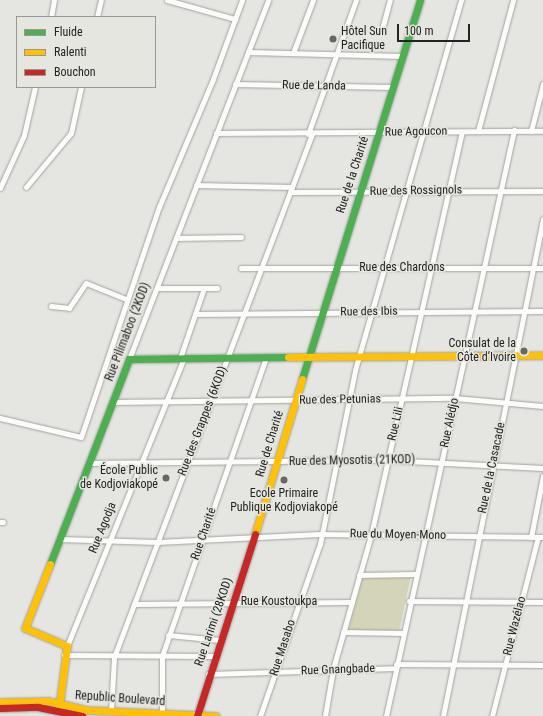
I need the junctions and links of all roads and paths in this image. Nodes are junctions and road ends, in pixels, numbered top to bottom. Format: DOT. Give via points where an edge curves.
graph roads {
  1 [pos="54,0"];
  2 [pos="101,0"];
  3 [pos="167,0"];
  4 [pos="242,0"];
  5 [pos="268,0"];
  6 [pos="313,0"];
  7 [pos="356,0"];
  8 [pos="390,0"];
  9 [pos="420,0"];
  10 [pos="461,0"];
  11 [pos="513,0"];
  12 [pos="51,16"];
  13 [pos="97,16"];
  14 [pos="235,19"];
  15 [pos="382,29"];
  16 [pos="248,52"];
  17 [pos="293,53"];
  18 [pos="336,54"];
  19 [pos="402,56"];
  20 [pos="235,84"];
  21 [pos="543,84"];
  22 [pos="325,86"];
  23 [pos="392,87"];
  24 [pos="35,88"];
  25 [pos="81,88"];
  26 [pos="514,130"];
  27 [pos="478,131"];
  28 [pos="531,131"];
  29 [pos="543,131"];
  30 [pos="378,132"];
  31 [pos="421,132"];
  32 [pos="462,132"];
  33 [pos="216,134"];
  34 [pos="310,134"];
  35 [pos="196,185"];
  36 [pos="26,187"];
  37 [pos="0,188"];
  38 [pos="291,189"];
  39 [pos="501,190"];
  40 [pos="404,191"];
  41 [pos="447,191"];
  42 [pos="543,191"];
  43 [pos="360,192"];
  44 [pos="543,219"];
  45 [pos="241,237"];
  46 [pos="176,238"];
  47 [pos="241,268"];
  48 [pos="430,268"];
  49 [pos="484,268"];
  50 [pos="533,268"];
  51 [pos="543,268"];
  52 [pos="261,269"];
  53 [pos="335,269"];
  54 [pos="384,269"];
  55 [pos="157,288"];
  56 [pos="204,288"];
  57 [pos="217,288"];
  58 [pos="126,299"];
  59 [pos="52,306"];
  60 [pos="543,310"];
  61 [pos="473,311"];
  62 [pos="525,311"];
  63 [pos="372,312"];
  64 [pos="421,312"];
  65 [pos="323,313"];
  66 [pos="195,314"];
  67 [pos="243,315"];
  68 [pos="411,356"];
  69 [pos="464,356"];
  70 [pos="515,356"];
  71 [pos="543,356"];
  72 [pos="309,357"];
  73 [pos="360,357"];
  74 [pos="182,358"];
  75 [pos="266,358"];
  76 [pos="129,359"];
  77 [pos="227,359"];
  78 [pos="455,398"];
  79 [pos="348,399"];
  80 [pos="401,399"];
  81 [pos="251,400"];
  82 [pos="295,400"];
  83 [pos="211,401"];
  84 [pos="112,402"];
  85 [pos="166,402"];
  86 [pos="506,402"];
  87 [pos="543,406"];
  88 [pos="0,418"];
  89 [pos="388,460"];
  90 [pos="334,461"];
  91 [pos="442,461"];
  92 [pos="230,462"];
  93 [pos="275,462"];
  94 [pos="89,463"];
  95 [pos="141,464"];
  96 [pos="187,464"];
  97 [pos="492,465"];
  98 [pos="543,468"];
  99 [pos="543,476"];
  100 [pos="320,534"];
  101 [pos="371,535"];
  102 [pos="424,535"];
  103 [pos="478,536"];
  104 [pos="252,537"];
  105 [pos="531,537"];
  106 [pos="540,537"];
  107 [pos="60,539"];
  108 [pos="202,539"];
  109 [pos="109,542"];
  110 [pos="157,542"];
  111 [pos="415,574"];
  112 [pos="359,575"];
  113 [pos="468,599"];
  114 [pos="409,601"];
  115 [pos="521,601"];
  116 [pos="298,602"];
  117 [pos="352,602"];
  118 [pos="543,602"];
  119 [pos="180,603"];
  120 [pos="233,603"];
  121 [pos="134,604"];
  122 [pos="344,632"];
  123 [pos="402,633"];
  124 [pos="168,635"];
  125 [pos="220,640"];
  126 [pos="67,646"];
  127 [pos="64,655"];
  128 [pos="162,656"];
  129 [pos="214,656"];
  130 [pos="114,657"];
  131 [pos="452,664"];
  132 [pos="506,665"];
  133 [pos="543,665"];
  134 [pos="396,666"];
  135 [pos="333,669"];
  136 [pos="275,673"];
  137 [pos="208,674"];
  138 [pos="0,702"];
  139 [pos="59,707"];
  140 [pos="0,708"];
  141 [pos="111,711"];
  142 [pos="162,715"];
  143 [pos="82,716"];
  144 [pos="197,716"];
  145 [pos="216,716"];
  146 [pos="260,716"];
  147 [pos="325,716"];
  148 [pos="386,716"];
  149 [pos="443,716"];
  150 [pos="492,716"];
  1 -- 12 [label="street"];
  2 -- 13 [label="street"];
  3 -- 14 [label="street"];
  4 -- 14 [label="street"];
  5 -- 16 [label="street, Rue Pilimaboo (2KOD)"];
  6 -- 17 [label="street"];
  7 -- 18 [label="street, Rue des Grappes (6KOD)"];
  8 -- 15 [label="street"];
  9 -- 19 [label="main road, Rue de la Charité"];
  10 -- 31 [label="street, Rue Masabo"];
  11 -- 27 [label="street"];
  14 -- 58 [label="street"];
  16 -- 17 [label="street"];
  16 -- 20 [label="street, Rue Pilimaboo (2KOD)"];
  17 -- 18 [label="street"];
  18 -- 19 [label="street"];
  18 -- 22 [label="street, Rue des Grappes (6KOD)"];
  19 -- 23 [label="main road, Rue de la Charité"];
  20 -- 22 [label="street, Rue de Landa"];
  20 -- 33 [label="street, Rue Pilimaboo (2KOD)"];
  21 -- 28 [label="street"];
  22 -- 23 [label="street, Rue de Landa"];
  22 -- 34 [label="street, Rue des Grappes (6KOD)"];
  23 -- 30 [label="main road, Rue de la Charité"];
  24 -- 37 [label="street" via="24,135"];
  25 -- 36 [label="street" via="71,133"];
  26 -- 27 [label="street, Rue Agoucon"];
  26 -- 28 [label="street, Rue Agoucon"];
  26 -- 39 [label="street, Rue Alédjo"];
  27 -- 32 [label="street, Rue Agoucon"];
  28 -- 29 [label="street, Rue Agoucon"];
  30 -- 31 [label="street, Rue Agoucon"];
  30 -- 34 [label="street, Rue Agoucon"];
  30 -- 43 [label="main road, Rue de la Charité"];
  31 -- 32 [label="street, Rue Agoucon"];
  31 -- 40 [label="street, Rue Masabo"];
  32 -- 41 [label="street, Rue Lili"];
  33 -- 34 [label="street, Rue Agoucon"];
  33 -- 35 [label="street, Rue Pilimaboo (2KOD)"];
  34 -- 38 [label="street, Rue des Grappes (6KOD)"];
  35 -- 38 [label="street, Rue des Rossignols"];
  35 -- 46 [label="street, Rue Pilimaboo (2KOD)"];
  38 -- 43 [label="street, Rue des Rossignols"];
  38 -- 52 [label="street, Rue des Grappes (6KOD)"];
  39 -- 41 [label="street, Rue des Rossignols"];
  39 -- 42 [label="street, Rue des Rossignols"];
  39 -- 49 [label="street, Rue Alédjo"];
  40 -- 41 [label="street, Rue des Rossignols"];
  40 -- 43 [label="street, Rue des Rossignols"];
  40 -- 54 [label="street, Rue Masabo"];
  41 -- 48 [label="street, Rue Lili"];
  43 -- 53 [label="main road, Rue de la Charité"];
  44 -- 50 [label="street, Rue de la Casacade"];
  45 -- 46 [label="street"];
  46 -- 55 [label="street, Rue Pilimaboo (2KOD)"];
  47 -- 52 [label="street, Rue des Chardons"];
  48 -- 49 [label="street, Rue des Chardons"];
  48 -- 54 [label="street, Rue des Chardons"];
  48 -- 64 [label="street, Rue Lili"];
  49 -- 50 [label="street, Rue des Chardons"];
  49 -- 61 [label="street, Rue Alédjo"];
  50 -- 51 [label="street, Rue des Chardons"];
  50 -- 62 [label="street, Rue de la Casacade"];
  52 -- 53 [label="street, Rue des Chardons"];
  52 -- 67 [label="street, Rue des Grappes (6KOD)"];
  53 -- 54 [label="street, Rue des Chardons"];
  53 -- 65 [label="main road, Rue de la Charité"];
  54 -- 63 [label="street, Rue Masabo"];
  55 -- 56 [label="street"];
  55 -- 76 [label="street, Rue Pilimaboo (2KOD)"];
  56 -- 57 [label="street"];
  56 -- 66 [label="street, Rue Agodja"];
  58 -- 59 [label="street" via="86,282 70,308"];
  58 -- 88 [label="street" via="81,437"];
  60 -- 62 [label="street, Rue des Ibis"];
  61 -- 62 [label="street, Rue des Ibis"];
  61 -- 64 [label="street, Rue des Ibis"];
  61 -- 69 [label="street, Rue Alédjo"];
  62 -- 70 [label="street, Rue de la Casacade"];
  63 -- 64 [label="street, Rue des Ibis"];
  63 -- 65 [label="street, Rue des Ibis"];
  63 -- 73 [label="street, Rue Masabo"];
  64 -- 68 [label="street, Rue Lili"];
  65 -- 67 [label="street, Rue des Ibis"];
  65 -- 72 [label="main road, Rue de la Charité"];
  66 -- 67 [label="street, Rue des Ibis"];
  66 -- 74 [label="street, Rue Agodja"];
  67 -- 77 [label="street, Rue des Grappes (6KOD)"];
  68 -- 69 [label="main road"];
  68 -- 73 [label="main road"];
  68 -- 80 [label="street, Rue Lili"];
  69 -- 70 [label="main road"];
  69 -- 78 [label="street, Rue Alédjo"];
  70 -- 71 [label="main road"];
  70 -- 86 [label="street, Rue de la Casacade"];
  72 -- 73 [label="main road"];
  72 -- 75 [label="main road"];
  72 -- 82 [label="main road, Rue de Charité"];
  73 -- 79 [label="street, Rue Masabo"];
  74 -- 76 [label="main road"];
  74 -- 77 [label="main road"];
  74 -- 85 [label="street, Rue Agodja"];
  75 -- 77 [label="main road"];
  75 -- 81 [label="street, Rue Charité"];
  76 -- 84 [label="main road, Rue Pilimaboo (2KOD)"];
  77 -- 83 [label="street, Rue des Grappes (6KOD)"];
  78 -- 80 [label="street, Rue des Petunias"];
  78 -- 86 [label="street, Rue des Petunias"];
  78 -- 91 [label="street, Rue Alédjo"];
  79 -- 80 [label="street, Rue des Petunias"];
  79 -- 82 [label="street, Rue des Petunias"];
  79 -- 90 [label="street, Rue Masabo"];
  80 -- 89 [label="street, Rue Lili"];
  81 -- 82 [label="street, Rue des Petunias"];
  81 -- 83 [label="street, Rue des Petunias"];
  81 -- 92 [label="street, Rue Charité"];
  82 -- 93 [label="main road, Rue de Charité"];
  83 -- 85 [label="street, Rue des Petunias"];
  83 -- 96 [label="street, Rue des Grappes (6KOD)"];
  84 -- 85 [label="street, Rue des Petunias"];
  84 -- 94 [label="main road, Rue Pilimaboo (2KOD)"];
  85 -- 95 [label="street, Rue Agodja"];
  86 -- 87 [label="street, Rue des Petunias"];
  86 -- 97 [label="street, Rue de la Casacade"];
  89 -- 90 [label="street, Rue des Myosotis (21KOD)"];
  89 -- 91 [label="street, Rue des Myosotis (21KOD)"];
  89 -- 101 [label="street, Rue Lili"];
  90 -- 93 [label="street, Rue des Myosotis (21KOD)"];
  90 -- 100 [label="street, Rue Masabo"];
  91 -- 97 [label="street, Rue des Myosotis (21KOD)"];
  91 -- 102 [label="street, Rue Alédjo"];
  92 -- 93 [label="street, Rue des Myosotis (21KOD)"];
  92 -- 96 [label="street, Rue des Myosotis (21KOD)"];
  92 -- 108 [label="street, Rue Charité"];
  93 -- 104 [label="main road, Rue de Charité"];
  94 -- 95 [label="street, Rue des Myosotis (21KOD)"];
  94 -- 107 [label="main road, Rue Pilimaboo (2KOD)"];
  95 -- 96 [label="street, Rue des Myosotis (21KOD)"];
  95 -- 109 [label="street, Rue Agodja"];
  96 -- 110 [label="street, Rue des Grappes (6KOD)"];
  97 -- 98 [label="street, Rue des Myosotis (21KOD)"];
  97 -- 103 [label="street, Rue de la Casacade"];
  99 -- 105 [label="street"];
  100 -- 101 [label="street, Rue du Moyen-Mono"];
  100 -- 104 [label="street, Rue du Moyen-Mono"];
  100 -- 116 [label="street, Rue Masabo"];
  101 -- 102 [label="street, Rue du Moyen-Mono"];
  101 -- 112 [label="street, Rue Lili"];
  102 -- 103 [label="street, Rue du Moyen-Mono"];
  102 -- 111 [label="street, Rue Alédjo"];
  103 -- 105 [label="street, Rue du Moyen-Mono"];
  103 -- 113 [label="street, Rue de la Casacade"];
  104 -- 108 [label="street, Rue du Moyen-Mono"];
  104 -- 120 [label="main road, Rue Larimi (28KOD)"];
  105 -- 106 [label="street, Rue du Moyen-Mono"];
  106 -- 115 [label="street, Rue Wazélao"];
  107 -- 109 [label="street, Rue du Moyen-Mono"];
  107 -- 126 [label="main road, Rue Pilimaboo (2KOD)" via="25,628"];
  108 -- 110 [label="street, Rue du Moyen-Mono"];
  108 -- 119 [label="street, Rue Charité"];
  109 -- 110 [label="street, Rue du Moyen-Mono"];
  109 -- 126 [label="street, Rue Agodja"];
  110 -- 121 [label="street, Rue des Grappes (6KOD)"];
  111 -- 112 [label="street"];
  111 -- 114 [label="street, Rue Alédjo"];
  112 -- 117 [label="street, Rue Lili"];
  113 -- 114 [label="street"];
  113 -- 115 [label="street"];
  113 -- 131 [label="street, Rue de la Casacade"];
  114 -- 123 [label="street, Rue Alédjo"];
  115 -- 118 [label="street"];
  115 -- 132 [label="street, Rue Wazélao"];
  116 -- 117 [label="street, Rue Koustoukpa"];
  116 -- 120 [label="street, Rue Koustoukpa"];
  116 -- 136 [label="street, Rue Masabo"];
  117 -- 122 [label="street, Rue Lili"];
  119 -- 120 [label="street, Rue Koustoukpa"];
  119 -- 121 [label="street, Rue Koustoukpa"];
  119 -- 124 [label="street, Rue Charité"];
  120 -- 125 [label="main road, Rue Larimi (28KOD)"];
  121 -- 130 [label="street, Rue des Grappes (6KOD)"];
  122 -- 123 [label="street"];
  122 -- 135 [label="street, Rue Lili"];
  123 -- 134 [label="street, Rue Alédjo"];
  124 -- 125 [label="street"];
  124 -- 128 [label="street, Rue Charité"];
  125 -- 129 [label="main road, Rue Larimi (28KOD)"];
  126 -- 127 [label="main road, Rue Agodja"];
  127 -- 130 [label="street"];
  127 -- 139 [label="main road, Rue Agodja"];
  128 -- 129 [label="street"];
  128 -- 130 [label="street"];
  128 -- 142 [label="street, Rue Charité"];
  129 -- 137 [label="main road, Rue Larimi (28KOD)"];
  130 -- 141 [label="street, Rue des Grappes (6KOD)"];
  131 -- 132 [label="street, Rue Gnangbade"];
  131 -- 134 [label="street, Rue Gnangbade"];
  131 -- 149 [label="street, Rue de la Casacade"];
  132 -- 133 [label="street, Rue Gnangbade"];
  132 -- 150 [label="street, Rue Wazélao"];
  134 -- 135 [label="street, Rue Gnangbade"];
  134 -- 148 [label="street, Rue Alédjo"];
  135 -- 136 [label="street, Rue Gnangbade"];
  135 -- 147 [label="street, Rue Lili"];
  136 -- 137 [label="street, Rue Gnangbade"];
  136 -- 146 [label="street, Rue Masabo"];
  137 -- 144 [label="main road, Rue Larimi (28KOD)"];
  138 -- 139 [label="main road, Republic Boulevard" via="24,700"];
  139 -- 140 [label="main road, Republic Boulevard"];
  139 -- 141 [label="main road, Republic Boulevard"];
  139 -- 143 [label="main road, Republic Boulevard"];
  141 -- 142 [label="main road, Republic Boulevard"];
  142 -- 144 [label="main road, Republic Boulevard"];
  144 -- 145 [label="main road, Republic Boulevard"];
}
